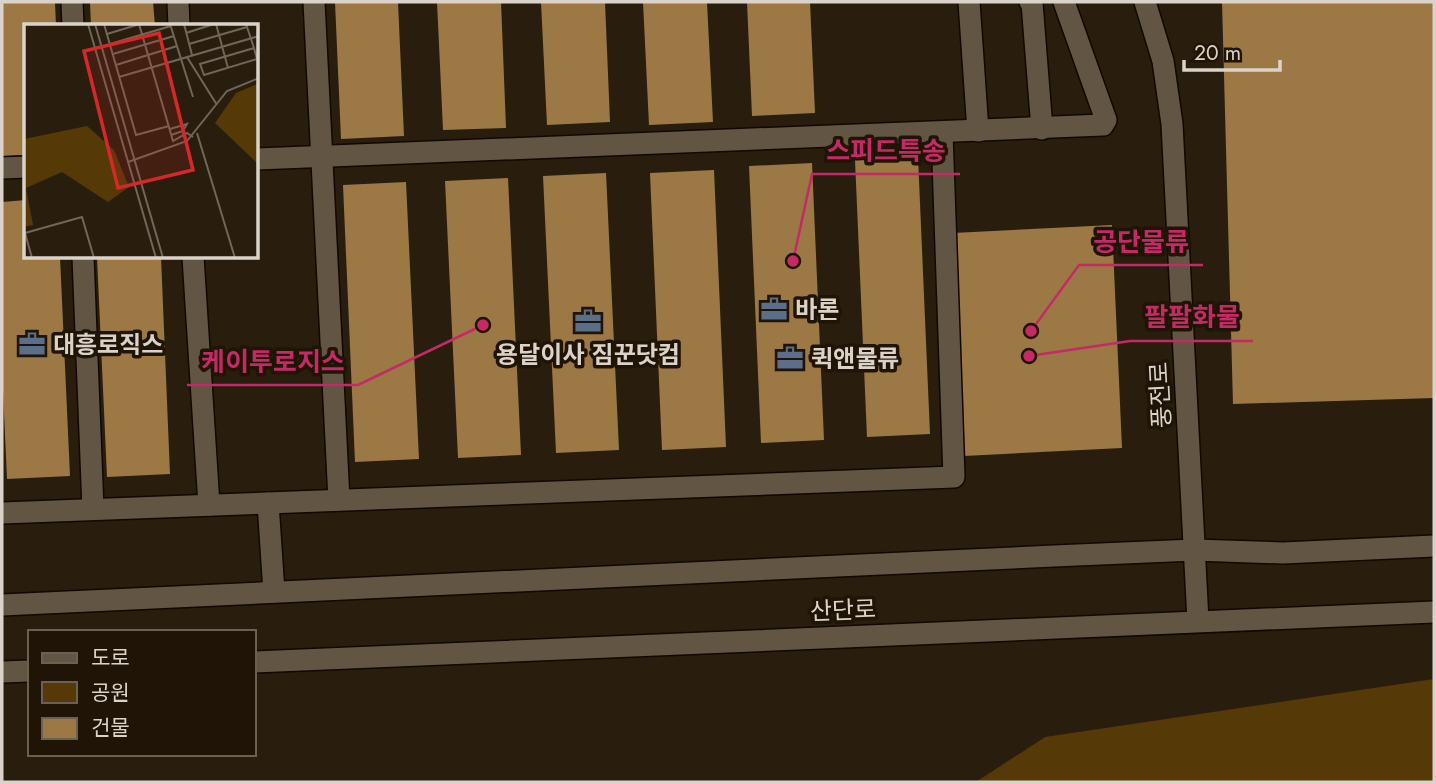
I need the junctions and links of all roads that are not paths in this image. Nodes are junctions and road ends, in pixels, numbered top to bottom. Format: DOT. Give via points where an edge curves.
graph roads {
  1 [pos="72,2"];
  2 [pos="178,2"];
  3 [pos="314,2"];
  4 [pos="969,2"];
  5 [pos="1030,2"];
  6 [pos="1064,2"];
  7 [pos="1145,2"];
  8 [pos="73,24"];
  9 [pos="179,24"];
  10 [pos="1042,129"];
  11 [pos="978,131"];
  12 [pos="942,133"];
  13 [pos="322,156"];
  14 [pos="259,159"];
  15 [pos="24,167"];
  16 [pos="2,168"];
  17 [pos="83,259"];
  18 [pos="193,259"];
  19 [pos="339,500"];
  20 [pos="268,503"];
  21 [pos="209,505"];
  22 [pos="93,509"];
  23 [pos="2,513"];
  24 [pos="1434,546"];
  25 [pos="1194,550"];
  26 [pos="274,592"];
  27 [pos="2,605"];
  28 [pos="1434,612"];
  29 [pos="1198,621"];
  30 [pos="256,662"];
  31 [pos="28,671"];
  32 [pos="2,672"];
  1 -- 8 [label="street"];
  2 -- 9 [label="street"];
  3 -- 13 [label="street"];
  4 -- 11 [label="street"];
  5 -- 10 [label="street"];
  6 -- 10 [label="street" via="1106,120 1103,125"];
  7 -- 25 [label="street, 풍전로" via="1163,61 1172,124"];
  10 -- 11 [label="street"];
  11 -- 12 [label="street"];
  12 -- 13 [label="street"];
  12 -- 19 [label="street" via="954,477"];
  13 -- 14 [label="street"];
  13 -- 19 [label="street"];
  15 -- 16 [label="street"];
  17 -- 22 [label="street"];
  18 -- 21 [label="street"];
  19 -- 20 [label="street"];
  20 -- 21 [label="street"];
  20 -- 26 [label="street"];
  21 -- 22 [label="street"];
  22 -- 23 [label="street"];
  24 -- 25 [label="street" via="1283,553"];
  25 -- 26 [label="street"];
  25 -- 29 [label="street, 풍전로"];
  26 -- 27 [label="street"];
  28 -- 29 [label="street, 산단로"];
  29 -- 30 [label="street, 산단로"];
  31 -- 32 [label="street"];
}
